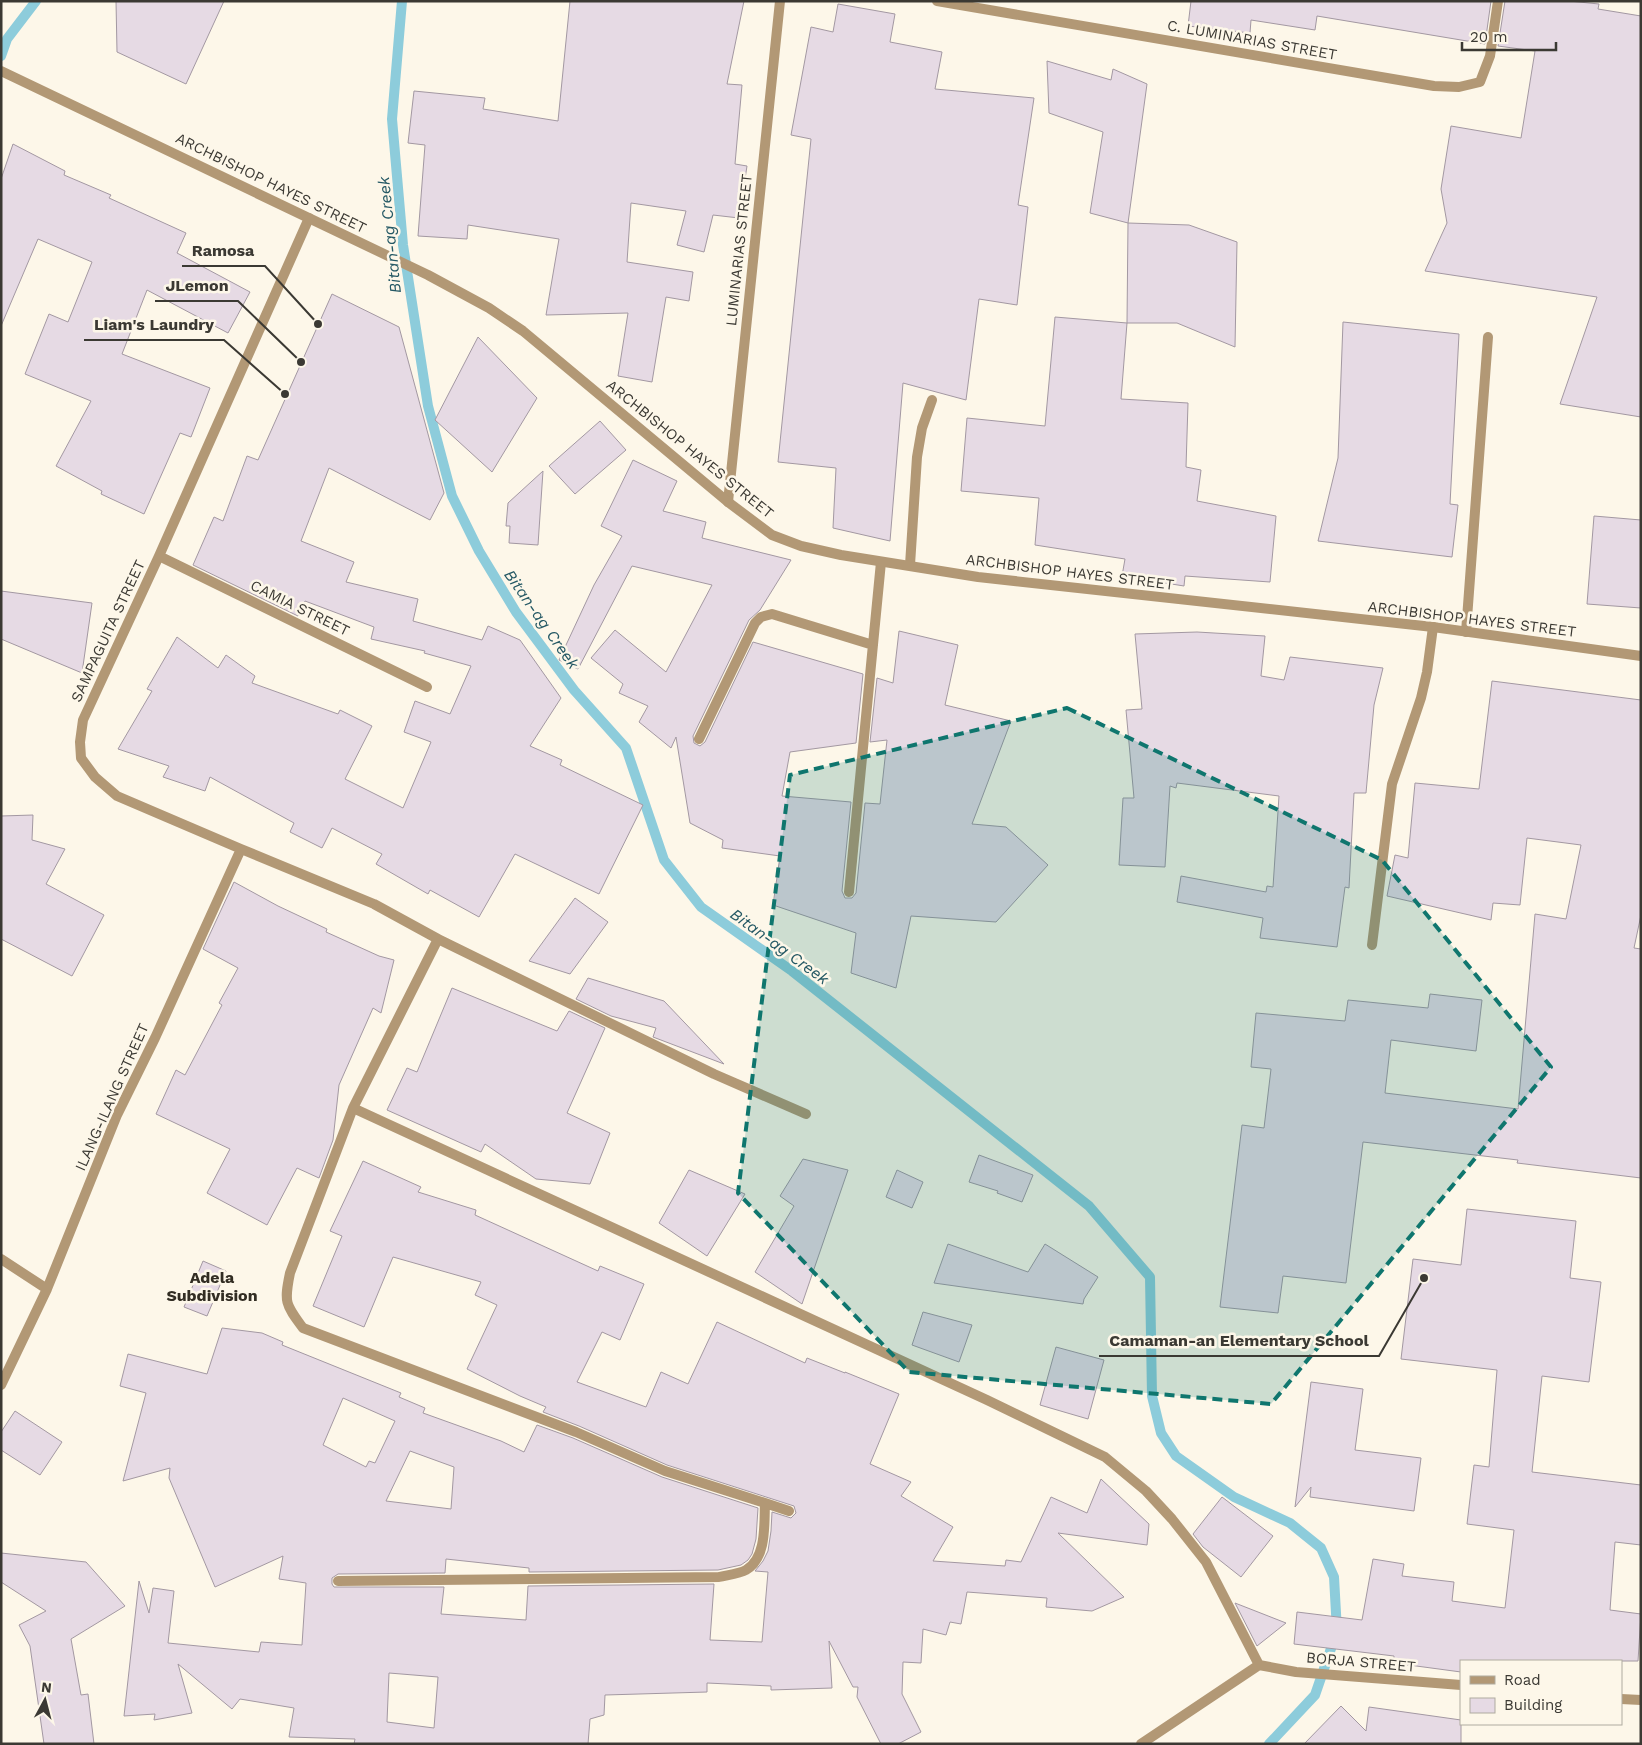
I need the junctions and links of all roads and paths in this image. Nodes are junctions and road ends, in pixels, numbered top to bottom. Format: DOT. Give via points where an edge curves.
graph roads {
  1 [pos="780,1"];
  2 [pos="937,1"];
  3 [pos="1498,1"];
  4 [pos="1,71"];
  5 [pos="309,218"];
  6 [pos="1488,337"];
  7 [pos="932,400"];
  8 [pos="728,502"];
  9 [pos="159,556"];
  10 [pos="881,562"];
  11 [pos="910,565"];
  12 [pos="1433,627"];
  13 [pos="1466,632"];
  14 [pos="873,645"];
  15 [pos="1641,656"];
  16 [pos="427,687"];
  17 [pos="699,739"];
  18 [pos="241,849"];
  19 [pos="849,892"];
  20 [pos="438,939"];
  21 [pos="1372,945"];
  22 [pos="353,1108"];
  23 [pos="806,1114"];
  24 [pos="1,1259"];
  25 [pos="47,1289"];
  26 [pos="1,1385"];
  27 [pos="765,1504"];
  28 [pos="789,1511"];
  29 [pos="338,1581"];
  30 [pos="1260,1665"];
  31 [pos="1460,1686"];
  32 [pos="1622,1699"];
  33 [pos="1641,1700"];
  34 [pos="1141,1744"];
  1 -- 8 [label="street, LUMINARIAS STREET"];
  2 -- 3 [label="street, C. LUMINARIAS STREET" via="1434,86 1459,87 1480,82 1490,56"];
  4 -- 5 [label="street, ARCHBISHOP HAYES STREET"];
  5 -- 8 [label="street, ARCHBISHOP HAYES STREET" via="428,275 523,331"];
  5 -- 9 [label="street, SAMPAGUITA STREET"];
  6 -- 13 [label="street"];
  7 -- 11 [label="street" via="922,428 917,458"];
  8 -- 10 [label="street, ARCHBISHOP HAYES STREET" via="772,535 802,546"];
  9 -- 16 [label="street, CAMIA STREET"];
  9 -- 18 [label="street, SAMPAGUITA STREET" via="83,720 81,758 95,777 117,796"];
  10 -- 11 [label="street, ARCHBISHOP HAYES STREET"];
  10 -- 14 [label="street"];
  11 -- 12 [label="street, ARCHBISHOP HAYES STREET" via="978,577"];
  12 -- 13 [label="street, ARCHBISHOP HAYES STREET"];
  12 -- 21 [label="street" via="1421,698 1392,784"];
  13 -- 15 [label="street, ARCHBISHOP HAYES STREET"];
  14 -- 17 [label="street" via="772,614 761,617 755,623"];
  14 -- 19 [label="street"];
  18 -- 20 [label="street, SAMPAGUITA STREET" via="374,904"];
  18 -- 25 [label="street, ILANG-ILANG STREET" via="116,1115"];
  20 -- 22 [label="street"];
  20 -- 23 [label="street, SAMPAGUITA STREET" via="714,1074"];
  22 -- 27 [label="street" via="290,1273 285,1296 291,1312 303,1328 576,1432 665,1471"];
  22 -- 30 [label="street" via="1105,1457 1146,1491 1206,1562"];
  24 -- 25 [label="street"];
  25 -- 26 [label="street, ILANG-ILANG STREET"];
  27 -- 28 [label="street"];
  27 -- 29 [label="street" via="758,1558 746,1570 719,1577"];
  30 -- 31 [label="street, BORJA STREET" via="1296,1672"];
  30 -- 34 [label="street"];
  32 -- 33 [label="street"];
}
